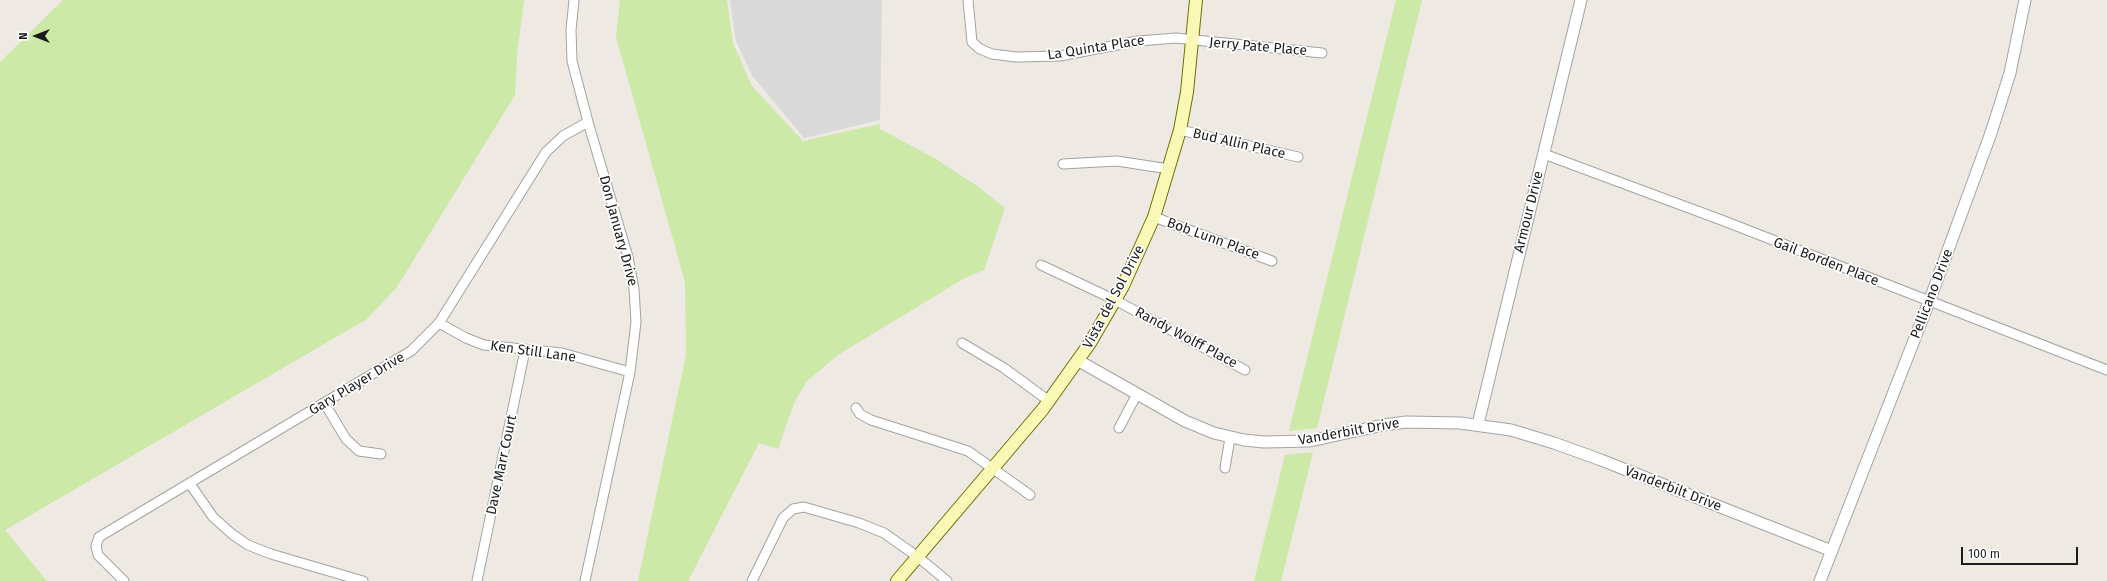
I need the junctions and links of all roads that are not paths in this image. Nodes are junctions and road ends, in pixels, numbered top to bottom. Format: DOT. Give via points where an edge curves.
graph roads {
  1 [pos="574,0"];
  2 [pos="968,0"];
  3 [pos="1196,0"];
  4 [pos="1581,0"];
  5 [pos="2024,0"];
  6 [pos="1194,41"];
  7 [pos="1322,53"];
  8 [pos="588,122"];
  9 [pos="1180,130"];
  10 [pos="1544,154"];
  11 [pos="1298,157"];
  12 [pos="1063,164"];
  13 [pos="1169,169"];
  14 [pos="1154,218"];
  15 [pos="1272,261"];
  16 [pos="1041,265"];
  17 [pos="1116,300"];
  18 [pos="1930,302"];
  19 [pos="439,323"];
  20 [pos="962,343"];
  21 [pos="525,350"];
  22 [pos="1079,361"];
  23 [pos="1245,370"];
  24 [pos="2107,370"];
  25 [pos="630,372"];
  26 [pos="1138,394"];
  27 [pos="1049,401"];
  28 [pos="325,404"];
  29 [pos="856,408"];
  30 [pos="1478,424"];
  31 [pos="1119,428"];
  32 [pos="1230,438"];
  33 [pos="381,454"];
  34 [pos="1225,468"];
  35 [pos="992,470"];
  36 [pos="190,484"];
  37 [pos="1030,495"];
  38 [pos="1832,551"];
  39 [pos="918,557"];
  40 [pos="124,581"];
  41 [pos="364,581"];
  42 [pos="477,581"];
  43 [pos="585,581"];
  44 [pos="752,581"];
  45 [pos="897,581"];
  46 [pos="947,581"];
  47 [pos="1820,581"];
  1 -- 8 [label="street, Don January Drive" via="571,30 572,61"];
  2 -- 6 [label="street, La Quinta Place" via="972,42 992,54 1048,57 1157,39 1176,38"];
  3 -- 6 [label="main road, Vista del Sol Drive"];
  4 -- 10 [label="street, Armour Drive"];
  5 -- 18 [label="street, Pellicano Drive" via="2001,103"];
  6 -- 7 [label="street, Jerry Pate Place"];
  6 -- 9 [label="main road, Vista del Sol Drive"];
  8 -- 19 [label="street, Gary Player Drive" via="563,136 546,152"];
  8 -- 25 [label="street, Don January Drive" via="628,257 634,290 636,322"];
  9 -- 11 [label="street, Bud Allin Place"];
  9 -- 13 [label="main road, Vista del Sol Drive"];
  10 -- 18 [label="street, Gail Borden Place"];
  10 -- 30 [label="street, Armour Drive" via="1505,305"];
  12 -- 13 [label="street" via="1117,161"];
  13 -- 14 [label="main road, Vista del Sol Drive"];
  14 -- 15 [label="street, Bob Lunn Place"];
  14 -- 17 [label="main road, Vista del Sol Drive"];
  16 -- 17 [label="street, Randy Wolff Place"];
  17 -- 22 [label="main road, Vista del Sol Drive"];
  17 -- 23 [label="street, Randy Wolff Place"];
  18 -- 24 [label="street, Gail Borden Place"];
  18 -- 38 [label="street, Pellicano Drive"];
  19 -- 21 [label="street, Ken Still Lane" via="484,345"];
  19 -- 28 [label="street, Gary Player Drive" via="411,351"];
  20 -- 27 [label="street" via="1004,368"];
  21 -- 25 [label="street, Ken Still Lane" via="562,353"];
  21 -- 42 [label="street, Dave Marr Court"];
  22 -- 26 [label="street, Vanderbilt Drive"];
  22 -- 27 [label="main road, Vista del Sol Drive"];
  25 -- 43 [label="street, Don January Drive"];
  26 -- 31 [label="street"];
  26 -- 32 [label="street, Vanderbilt Drive" via="1185,421"];
  27 -- 35 [label="main road, Vista del Sol Drive"];
  28 -- 33 [label="street" via="346,439 358,451"];
  28 -- 36 [label="street, Gary Player Drive"];
  29 -- 35 [label="street" via="871,420 968,451"];
  30 -- 32 [label="street, Vanderbilt Drive" via="1383,424 1296,442"];
  30 -- 38 [label="street, Vanderbilt Drive" via="1511,430 1554,443"];
  32 -- 34 [label="street"];
  35 -- 37 [label="street"];
  35 -- 39 [label="main road, Vista del Sol Drive"];
  36 -- 40 [label="street, Gary Player Drive" via="99,537 96,546 98,555"];
  36 -- 41 [label="street" via="213,517 248,545"];
  38 -- 47 [label="street, Pellicano Drive"];
  39 -- 44 [label="street" via="876,529 815,510 797,508 792,509 783,518"];
  39 -- 45 [label="main road, Vista del Sol Drive"];
  39 -- 46 [label="street"];
}
